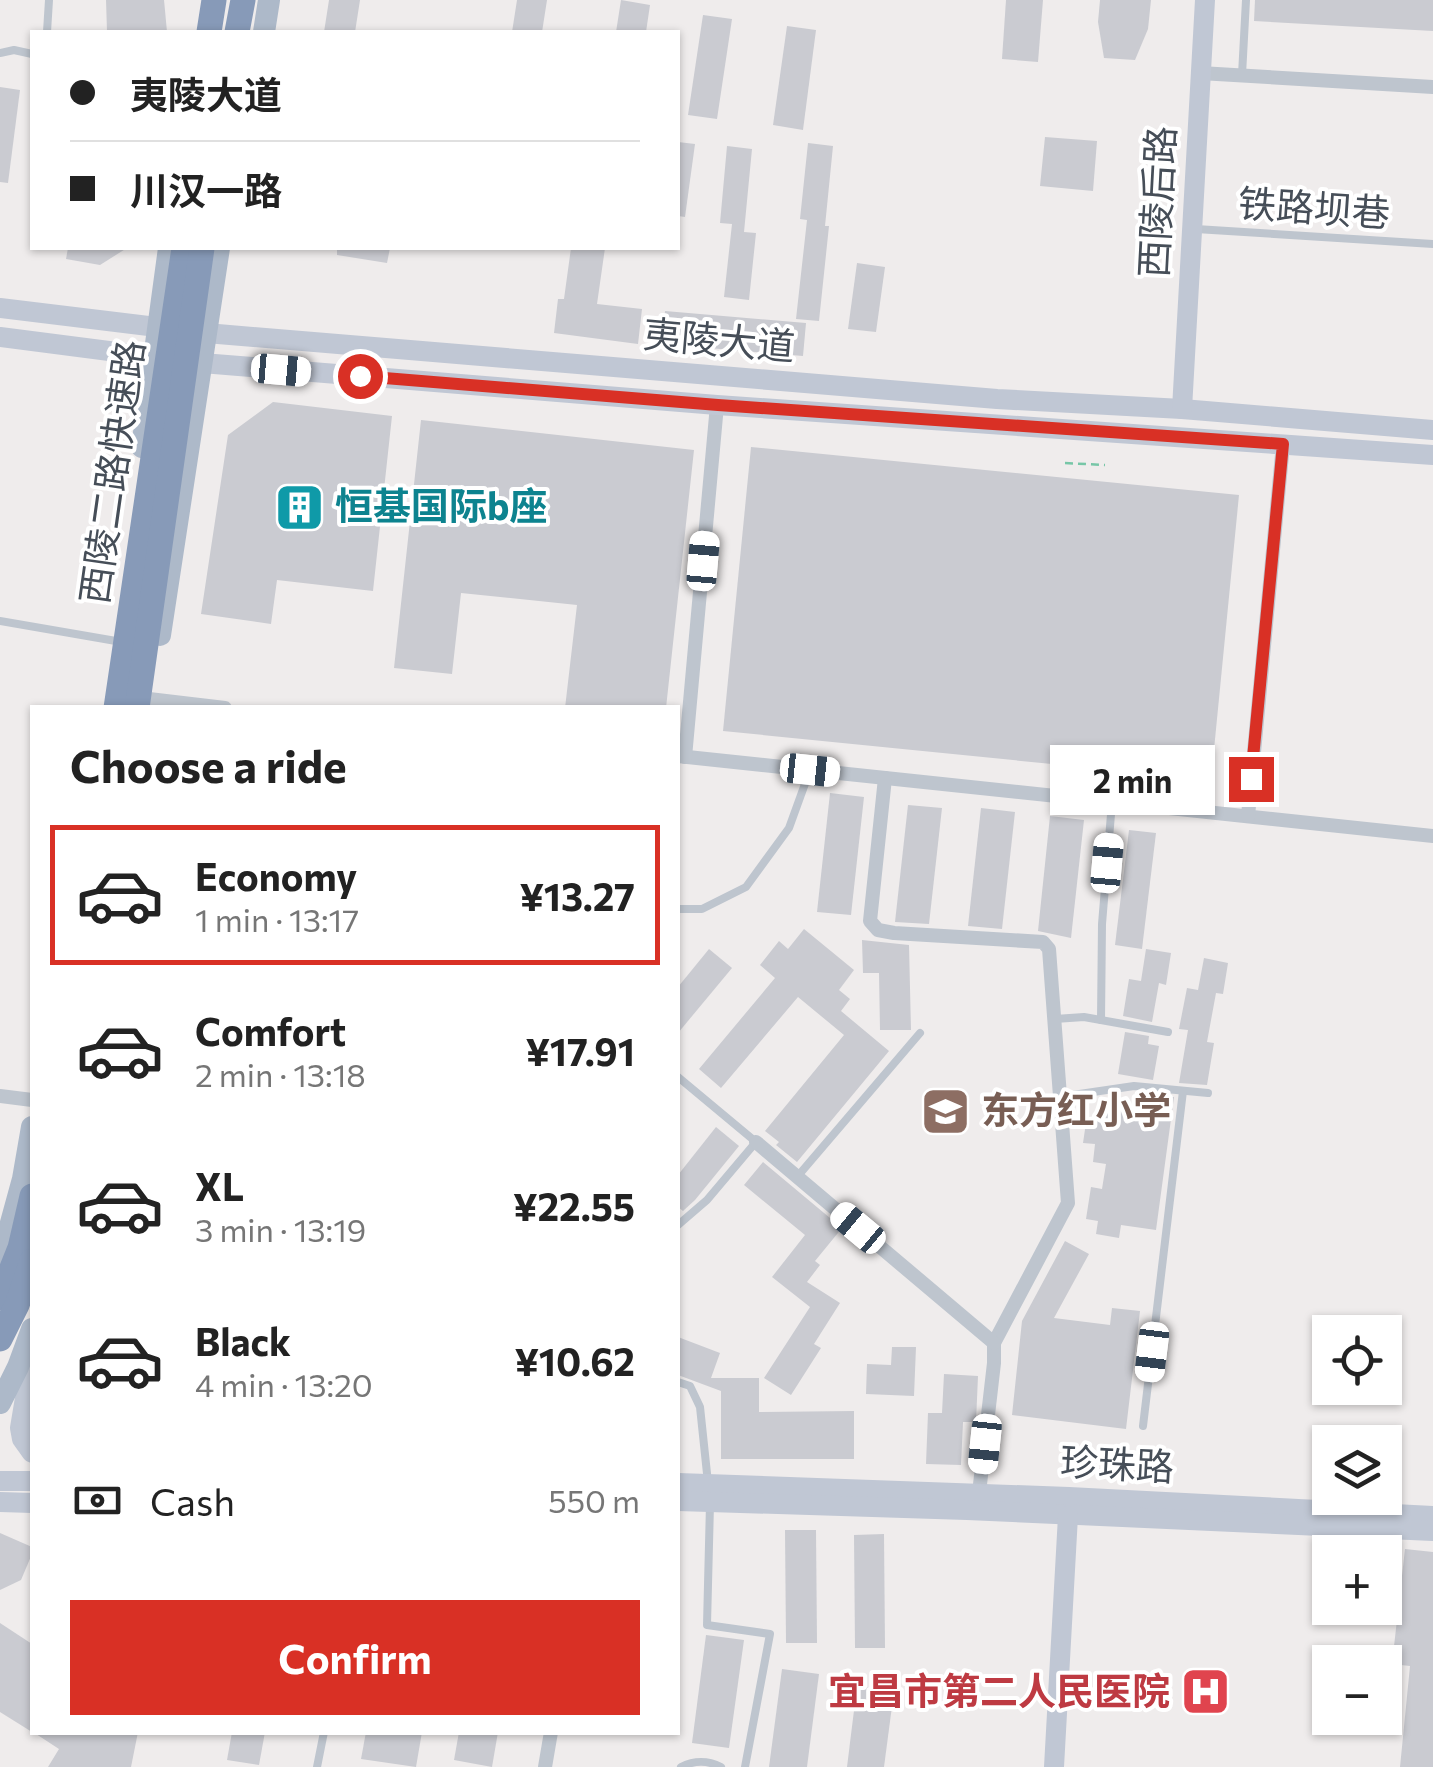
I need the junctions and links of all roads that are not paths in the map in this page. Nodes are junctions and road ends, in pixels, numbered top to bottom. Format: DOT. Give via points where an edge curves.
graph roads {
  1 [pos="49,0"];
  2 [pos="204,0"];
  3 [pos="214,0"];
  4 [pos="225,0"];
  5 [pos="243,0"];
  6 [pos="257,0"];
  7 [pos="269,0"];
  8 [pos="1204,0"];
  9 [pos="1246,0"];
  10 [pos="48,30"];
  11 [pos="199,30"];
  12 [pos="209,30"];
  13 [pos="220,30"];
  14 [pos="238,30"];
  15 [pos="252,30"];
  16 [pos="264,30"];
  17 [pos="0,53"];
  18 [pos="30,54"];
  19 [pos="1200,73"];
  20 [pos="1242,75"];
  21 [pos="1433,87"];
  22 [pos="1192,229"];
  23 [pos="1433,244"];
  24 [pos="196,251"];
  25 [pos="0,308"];
  26 [pos="158,327"];
  27 [pos="206,334"];
  28 [pos="0,337"];
  29 [pos="154,358"];
  30 [pos="202,363"];
  31 [pos="718,405"];
  32 [pos="1182,409"];
  33 [pos="1433,430"];
  34 [pos="1283,444"];
  35 [pos="1433,456"];
  36 [pos="0,620"];
  37 [pos="116,641"];
  38 [pos="107,705"];
  39 [pos="117,705"];
  40 [pos="145,705"];
  41 [pos="681,756"];
  42 [pos="810,770"];
  43 [pos="885,778"];
  44 [pos="1112,802"];
  45 [pos="1248,816"];
  46 [pos="1433,836"];
  47 [pos="680,909"];
  48 [pos="1055,1019"];
  49 [pos="1101,1020"];
  50 [pos="1168,1032"];
  51 [pos="920,1033"];
  52 [pos="680,1079"];
  53 [pos="1183,1091"];
  54 [pos="1208,1093"];
  55 [pos="0,1096"];
  56 [pos="1060,1096"];
  57 [pos="30,1100"];
  58 [pos="30,1139"];
  59 [pos="756,1142"];
  60 [pos="797,1177"];
  61 [pos="30,1205"];
  62 [pos="680,1223"];
  63 [pos="0,1263"];
  64 [pos="30,1266"];
  65 [pos="0,1298"];
  66 [pos="30,1335"];
  67 [pos="0,1340"];
  68 [pos="994,1343"];
  69 [pos="30,1368"];
  70 [pos="680,1383"];
  71 [pos="0,1403"];
  72 [pos="1143,1426"];
  73 [pos="30,1451"];
  74 [pos="0,1481"];
  75 [pos="30,1481"];
  76 [pos="680,1484"];
  77 [pos="709,1492"];
  78 [pos="980,1493"];
  79 [pos="680,1501"];
  80 [pos="29,1503"];
  81 [pos="0,1505"];
  82 [pos="1068,1516"];
  83 [pos="1433,1516"];
  84 [pos="1433,1531"];
  85 [pos="323,1735"];
  86 [pos="551,1735"];
  87 [pos="317,1767"];
  88 [pos="546,1767"];
  89 [pos="682,1767"];
  90 [pos="721,1767"];
  91 [pos="744,1767"];
  92 [pos="1054,1767"];
  1 -- 10 [label="lane"];
  2 -- 11 [label="main road"];
  3 -- 12 [label="highway"];
  4 -- 13 [label="highway"];
  5 -- 14 [label="highway"];
  6 -- 15 [label="highway"];
  7 -- 16 [label="main road"];
  8 -- 19 [label="main road, 西陵后路"];
  9 -- 20 [label="lane"];
  17 -- 18 [label="lane"];
  19 -- 20 [label="street"];
  19 -- 22 [label="main road, 西陵后路"];
  20 -- 21 [label="street"];
  22 -- 23 [label="lane, 铁路坝巷"];
  22 -- 32 [label="main road, 西陵后路"];
  24 -- 26 [label="main road"];
  24 -- 27 [label="main road"];
  24 -- 39 [label="highway, 西陵二路快速路"];
  24 -- 40 [label="highway, 西陵二路快速路"];
  25 -- 26 [label="main road, 夷陵大道"];
  26 -- 27 [label="main road, 夷陵大道"];
  26 -- 29 [label="main road"];
  27 -- 30 [label="main road"];
  27 -- 32 [label="main road, 夷陵大道" via="997,400"];
  28 -- 29 [label="main road, 夷陵大道"];
  29 -- 30 [label="main road, 夷陵大道"];
  29 -- 37 [label="main road"];
  30 -- 31 [label="main road, 夷陵大道"];
  30 -- 40 [label="main road"];
  31 -- 34 [label="main road, 夷陵大道"];
  31 -- 41 [label="street"];
  32 -- 33 [label="main road, 夷陵大道"];
  34 -- 35 [label="main road, 夷陵大道"];
  34 -- 45 [label="street"];
  36 -- 37 [label="lane"];
  37 -- 38 [label="main road"];
  41 -- 42 [label="street"];
  42 -- 43 [label="street"];
  42 -- 47 [label="lane" via="789,828 746,887 702,909"];
  43 -- 44 [label="street"];
  43 -- 48 [label="street" via="870,922 894,933 1043,942"];
  44 -- 45 [label="street"];
  44 -- 49 [label="lane"];
  45 -- 46 [label="street"];
  48 -- 49 [label="lane"];
  48 -- 56 [label="street"];
  49 -- 50 [label="lane"];
  51 -- 60 [label="lane"];
  52 -- 59 [label="lane"];
  53 -- 54 [label="lane"];
  53 -- 56 [label="lane" via="1134,1086"];
  53 -- 72 [label="lane"];
  55 -- 57 [label="street"];
  56 -- 68 [label="street" via="1068,1203"];
  58 -- 63 [label="main road"];
  59 -- 60 [label="street"];
  59 -- 62 [label="lane"];
  60 -- 68 [label="street"];
  61 -- 65 [label="highway"];
  64 -- 67 [label="highway"];
  66 -- 71 [label="main road"];
  68 -- 78 [label="street"];
  69 -- 73 [label="main road" via="20,1428"];
  70 -- 77 [label="lane" via="690,1386 700,1407"];
  74 -- 75 [label="main road"];
  76 -- 77 [label="main road, 珍珠路"];
  77 -- 78 [label="main road, 珍珠路"];
  77 -- 79 [label="main road, 珍珠路"];
  77 -- 82 [label="main road, 珍珠路"];
  77 -- 91 [label="lane" via="707,1624 770,1634"];
  78 -- 83 [label="main road, 珍珠路"];
  80 -- 81 [label="main road"];
  82 -- 84 [label="main road, 珍珠路"];
  82 -- 92 [label="main road"];
  85 -- 87 [label="lane"];
  86 -- 88 [label="street"];
  89 -- 90 [label="lane" via="708,1761"];
}
